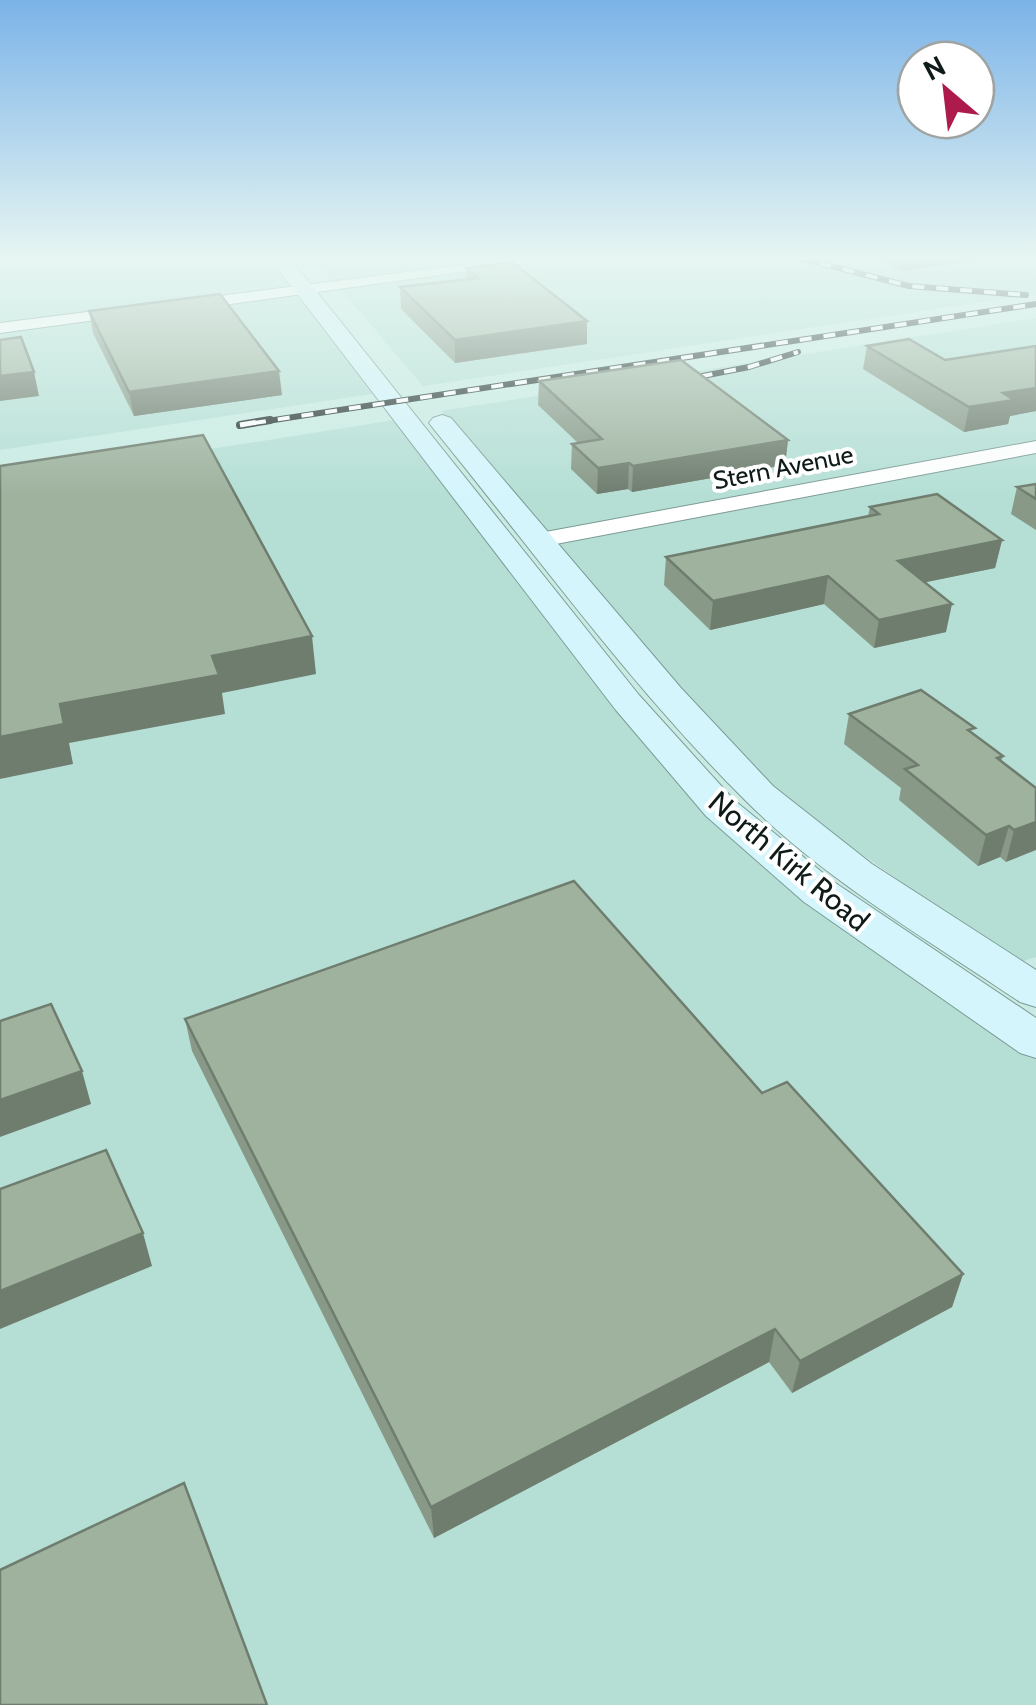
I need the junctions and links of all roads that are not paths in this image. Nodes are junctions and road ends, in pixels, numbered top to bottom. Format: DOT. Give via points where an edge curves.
graph roads {
  1 [pos="344,337"];
  2 [pos="370,337"];
  3 [pos="1036,447"];
  4 [pos="522,543"];
  5 [pos="1028,978"];
  6 [pos="977,1001"];
  7 [pos="1036,1040"];
  1 -- 4 [label="main road"];
  2 -- 4 [label="main road"];
  3 -- 4 [label="street, Stern Avenue"];
  4 -- 5 [label="main road, North Kirk Road" via="760,794 858,873"];
  4 -- 6 [label="main road, North Kirk Road" via="656,737 720,808 818,892"];
  5 -- 6 [label="street"];
  6 -- 7 [label="main road, North Kirk Road"];
}
